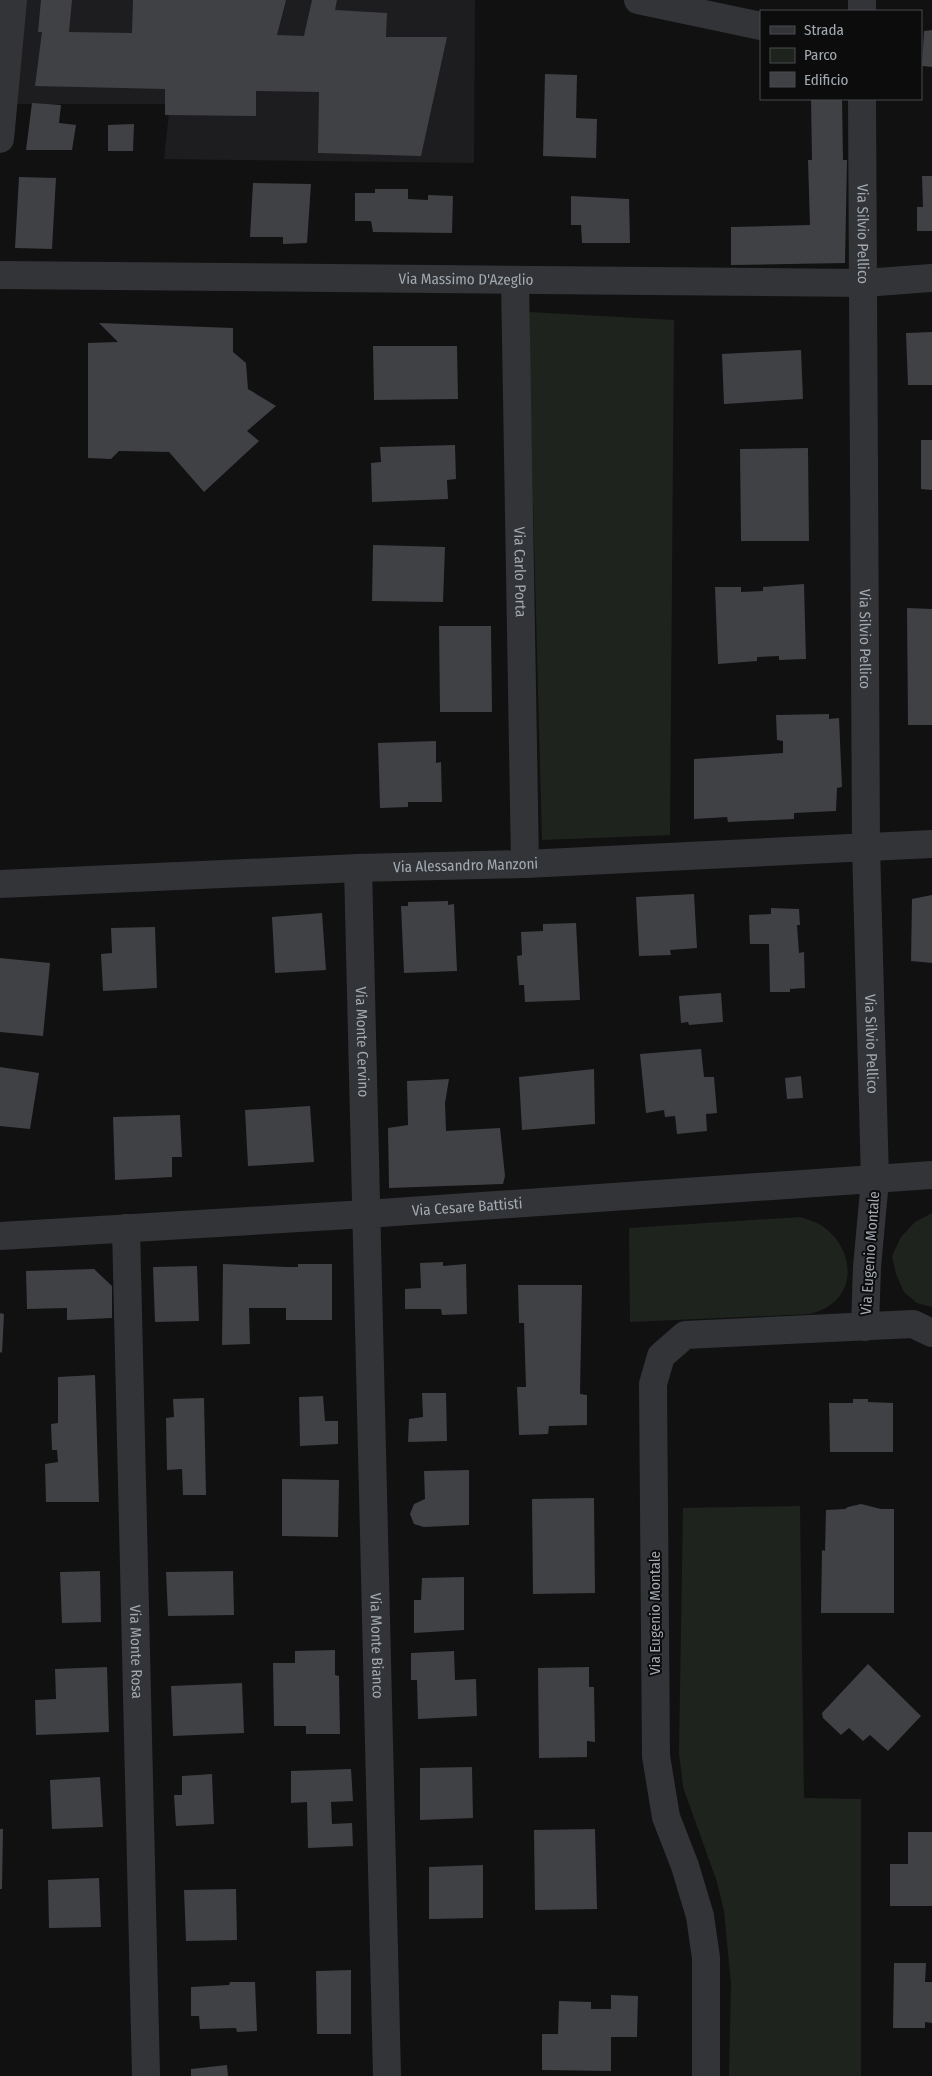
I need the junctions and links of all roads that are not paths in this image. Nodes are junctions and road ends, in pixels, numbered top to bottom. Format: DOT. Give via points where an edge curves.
graph roads {
  1 [pos="13,0"];
  2 [pos="638,0"];
  3 [pos="760,26"];
  4 [pos="862,100"];
  5 [pos="0,139"];
  6 [pos="0,275"];
  7 [pos="932,278"];
  8 [pos="515,280"];
  9 [pos="863,283"];
  10 [pos="932,844"];
  11 [pos="866,846"];
  12 [pos="525,864"];
  13 [pos="358,868"];
  14 [pos="0,884"];
  15 [pos="932,1175"];
  16 [pos="874,1180"];
  17 [pos="366,1214"];
  18 [pos="126,1228"];
  19 [pos="0,1236"];
  20 [pos="865,1326"];
  21 [pos="932,1333"];
  22 [pos="146,2076"];
  23 [pos="387,2076"];
  24 [pos="706,2076"];
  1 -- 5 [label="street"];
  2 -- 3 [label="street"];
  4 -- 9 [label="street, Via Silvio Pellico"];
  6 -- 8 [label="street, Via Massimo D'Azeglio"];
  7 -- 9 [label="street, Via Massimo D'Azeglio"];
  8 -- 9 [label="street, Via Massimo D'Azeglio"];
  8 -- 12 [label="street, Via Carlo Porta"];
  9 -- 11 [label="street, Via Silvio Pellico"];
  10 -- 11 [label="street, Via Alessandro Manzoni"];
  11 -- 12 [label="street, Via Alessandro Manzoni"];
  11 -- 16 [label="street, Via Silvio Pellico"];
  12 -- 13 [label="street, Via Alessandro Manzoni"];
  13 -- 14 [label="street, Via Alessandro Manzoni"];
  13 -- 17 [label="street, Via Monte Cervino"];
  15 -- 16 [label="street, Via Cesare Battisti"];
  16 -- 17 [label="street, Via Cesare Battisti"];
  16 -- 20 [label="street, Via Eugenio Montale"];
  17 -- 18 [label="street, Via Cesare Battisti"];
  17 -- 23 [label="street, Via Monte Bianco"];
  18 -- 19 [label="street, Via Cesare Battisti"];
  18 -- 22 [label="street, Via Monte Rosa"];
  20 -- 21 [label="street, Via Eugenio Montale" via="913,1324"];
  20 -- 24 [label="street, Via Eugenio Montale" via="684,1335 661,1356 653,1384 656,1756 666,1817 700,1916 706,1958"];
}
